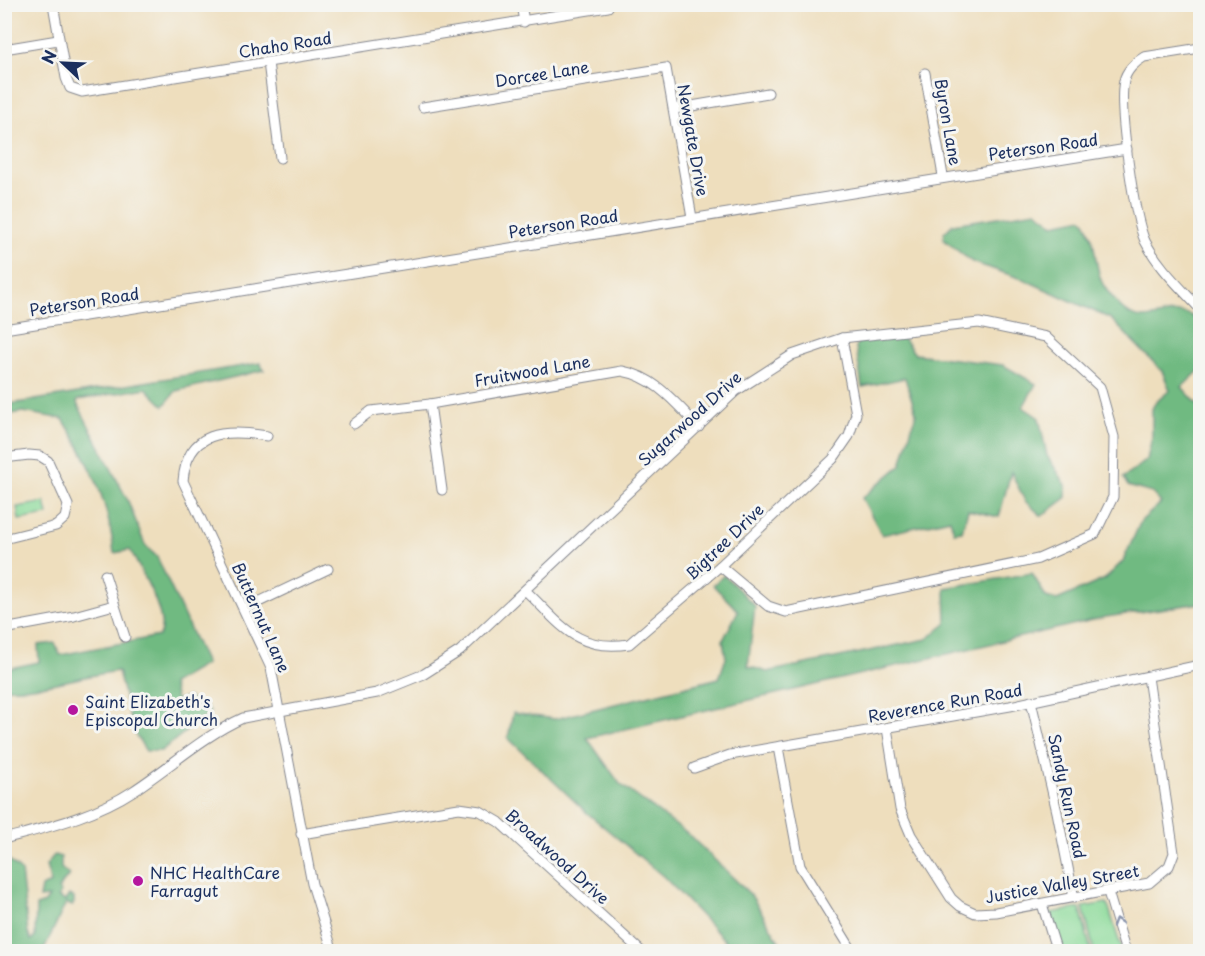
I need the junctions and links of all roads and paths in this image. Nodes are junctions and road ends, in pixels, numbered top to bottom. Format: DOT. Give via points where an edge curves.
graph roads {
  1 [pos="53,4"];
  2 [pos="521,4"];
  3 [pos="608,7"];
  4 [pos="524,22"];
  5 [pos="58,40"];
  6 [pos="1200,48"];
  7 [pos="4,49"];
  8 [pos="268,62"];
  9 [pos="666,68"];
  10 [pos="925,73"];
  11 [pos="768,93"];
  12 [pos="423,107"];
  13 [pos="674,109"];
  14 [pos="1127,148"];
  15 [pos="280,158"];
  16 [pos="943,176"];
  17 [pos="692,218"];
  18 [pos="1200,309"];
  19 [pos="4,329"];
  20 [pos="842,338"];
  21 [pos="430,404"];
  22 [pos="354,424"];
  23 [pos="699,427"];
  24 [pos="267,436"];
  25 [pos="4,458"];
  26 [pos="442,490"];
  27 [pos="4,539"];
  28 [pos="720,566"];
  29 [pos="328,569"];
  30 [pos="105,575"];
  31 [pos="526,591"];
  32 [pos="114,604"];
  33 [pos="244,609"];
  34 [pos="4,629"];
  35 [pos="125,637"];
  36 [pos="1200,665"];
  37 [pos="1148,677"];
  38 [pos="1031,701"];
  39 [pos="281,711"];
  40 [pos="887,728"];
  41 [pos="778,747"];
  42 [pos="694,768"];
  43 [pos="302,834"];
  44 [pos="4,839"];
  45 [pos="1108,892"];
  46 [pos="1074,898"];
  47 [pos="1042,904"];
  48 [pos="333,951"];
  49 [pos="642,951"];
  50 [pos="853,951"];
  51 [pos="1057,951"];
  52 [pos="1126,951"];
  1 -- 5 [label="street"];
  2 -- 4 [label="street"];
  3 -- 4 [label="street, Chaho Road"];
  4 -- 8 [label="street, Chaho Road"];
  5 -- 7 [label="street"];
  5 -- 8 [label="street, Chaho Road" via="70,88 82,92"];
  6 -- 14 [label="street" via="1144,57 1136,62 1122,90"];
  8 -- 15 [label="street"];
  9 -- 12 [label="street, Dorcee Lane"];
  9 -- 13 [label="street, Newgate Drive"];
  10 -- 16 [label="street, Byron Lane"];
  11 -- 13 [label="street"];
  13 -- 17 [label="street, Newgate Drive"];
  14 -- 16 [label="street, Peterson Road"];
  14 -- 18 [label="street" via="1145,240 1155,258"];
  16 -- 17 [label="street, Peterson Road"];
  17 -- 19 [label="street, Peterson Road"];
  20 -- 23 [label="street, Sugarwood Drive" via="792,355 736,391"];
  20 -- 28 [label="street, Bigtree Drive" via="856,414 849,436 833,459"];
  20 -- 28 [label="street, Sugarwood Drive" via="979,323 1047,337 1100,387 1114,437 1113,497 1095,534 1038,559 786,612 768,606"];
  21 -- 22 [label="street, Fruitwood Lane" via="371,411"];
  21 -- 23 [label="street, Fruitwood Lane" via="622,371 640,374 659,387"];
  21 -- 26 [label="street"];
  23 -- 31 [label="street, Sugarwood Drive"];
  24 -- 33 [label="street, Butternut Lane" via="239,432 210,437 193,447 185,463 183,481"];
  25 -- 27 [label="street" via="29,454 48,461 68,505 56,526"];
  28 -- 31 [label="street, Bigtree Drive" via="629,644 611,647 591,645 572,635"];
  29 -- 33 [label="street"];
  30 -- 32 [label="street"];
  31 -- 39 [label="street, Sugarwood Drive" via="460,651 424,674 377,693"];
  32 -- 34 [label="street"];
  32 -- 35 [label="street"];
  33 -- 39 [label="street, Butternut Lane" via="271,668"];
  36 -- 37 [label="street, Reverence Run Road"];
  37 -- 38 [label="street, Reverence Run Road"];
  37 -- 45 [label="street, Justice Valley Street" via="1174,853 1169,866 1149,884"];
  38 -- 40 [label="street, Reverence Run Road"];
  38 -- 46 [label="street, Sandy Run Road"];
  39 -- 43 [label="street, Butternut Lane"];
  39 -- 44 [label="street, Sugarwood Drive" via="243,718 223,727 132,792 100,809"];
  40 -- 41 [label="street, Reverence Run Road"];
  40 -- 47 [label="street, Justice Valley Street" via="900,810 911,835 951,898 967,910 984,914"];
  41 -- 42 [label="street, Reverence Run Road" via="730,755"];
  41 -- 50 [label="street" via="800,866"];
  43 -- 48 [label="street, Butternut Lane" via="312,884"];
  43 -- 49 [label="street, Broadwood Drive" via="459,808 480,811 499,822"];
  45 -- 46 [label="street, Justice Valley Street"];
  52 -- 45 [label="street, one-way"];
  46 -- 47 [label="street, Justice Valley Street"];
  47 -- 51 [label="street"];
}
